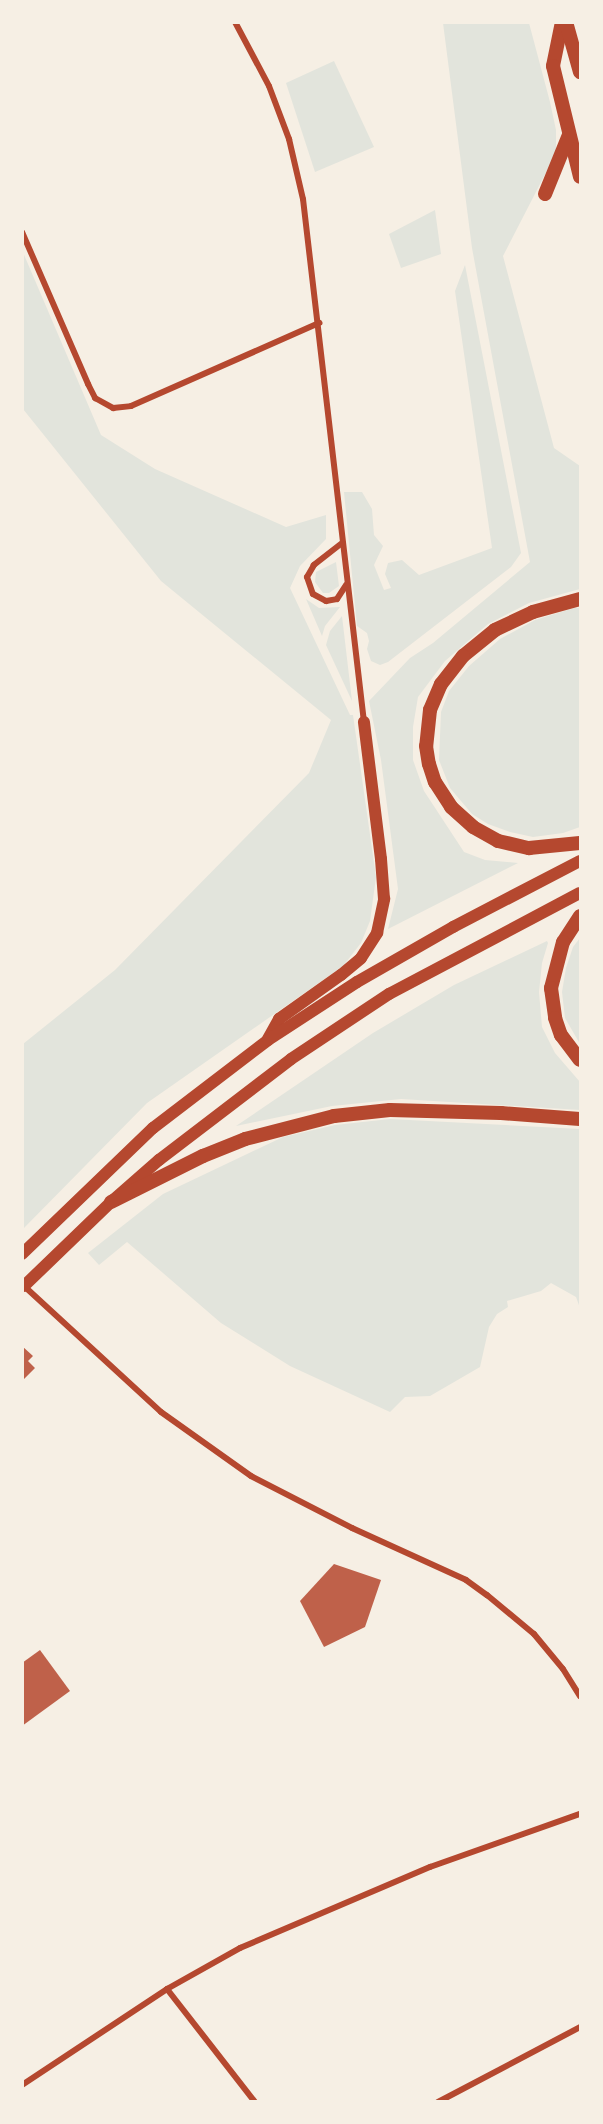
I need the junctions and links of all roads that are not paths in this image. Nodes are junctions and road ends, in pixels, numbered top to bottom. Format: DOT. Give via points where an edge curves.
graph roads {
  1 [pos="235,22"];
  2 [pos="564,22"];
  3 [pos="580,72"];
  4 [pos="570,135"];
  5 [pos="580,177"];
  6 [pos="545,194"];
  7 [pos="22,232"];
  8 [pos="319,323"];
  9 [pos="342,543"];
  10 [pos="347,584"];
  11 [pos="580,599"];
  12 [pos="364,722"];
  13 [pos="580,843"];
  14 [pos="580,861"];
  15 [pos="580,893"];
  16 [pos="580,916"];
  17 [pos="268,1040"];
  18 [pos="580,1060"];
  19 [pos="580,1119"];
  20 [pos="111,1202"];
  21 [pos="22,1254"];
  22 [pos="24,1286"];
  23 [pos="580,1696"];
  24 [pos="580,1814"];
  25 [pos="167,1989"];
  26 [pos="580,2027"];
  27 [pos="22,2085"];
  28 [pos="255,2102"];
  29 [pos="438,2102"];
  1 -- 8 [label="street" via="269,86 289,139 306,219"];
  2 -- 3 [label="highway"];
  2 -- 4 [label="highway" via="553,66"];
  4 -- 5 [label="highway"];
  4 -- 6 [label="highway"];
  7 -- 8 [label="street" via="95,398 113,408 131,406"];
  8 -- 9 [label="street"];
  9 -- 10 [label="street"];
  9 -- 10 [label="street" via="314,565 307,577 313,594 326,602 337,599"];
  10 -- 12 [label="street"];
  11 -- 13 [label="highway" via="523,616 495,630 463,656 441,684 430,710 426,746 435,782 451,807 473,827 498,841 529,848"];
  12 -- 17 [label="highway" via="384,899 377,933 361,958 279,1019"];
  14 -- 17 [label="highway" via="357,982"];
  15 -- 20 [label="highway" via="458,956 342,1024 212,1117"];
  16 -- 18 [label="highway" via="563,942 551,988 561,1035"];
  17 -- 21 [label="highway" via="153,1128"];
  19 -- 20 [label="highway" via="390,1110 334,1116 245,1139"];
  20 -- 22 [label="highway"];
  22 -- 23 [label="street" via="161,1412 251,1476 466,1580 487,1594 534,1634"];
  24 -- 25 [label="street" via="363,1893 240,1948"];
  25 -- 27 [label="street"];
  25 -- 28 [label="street"];
  26 -- 29 [label="street"];
}
